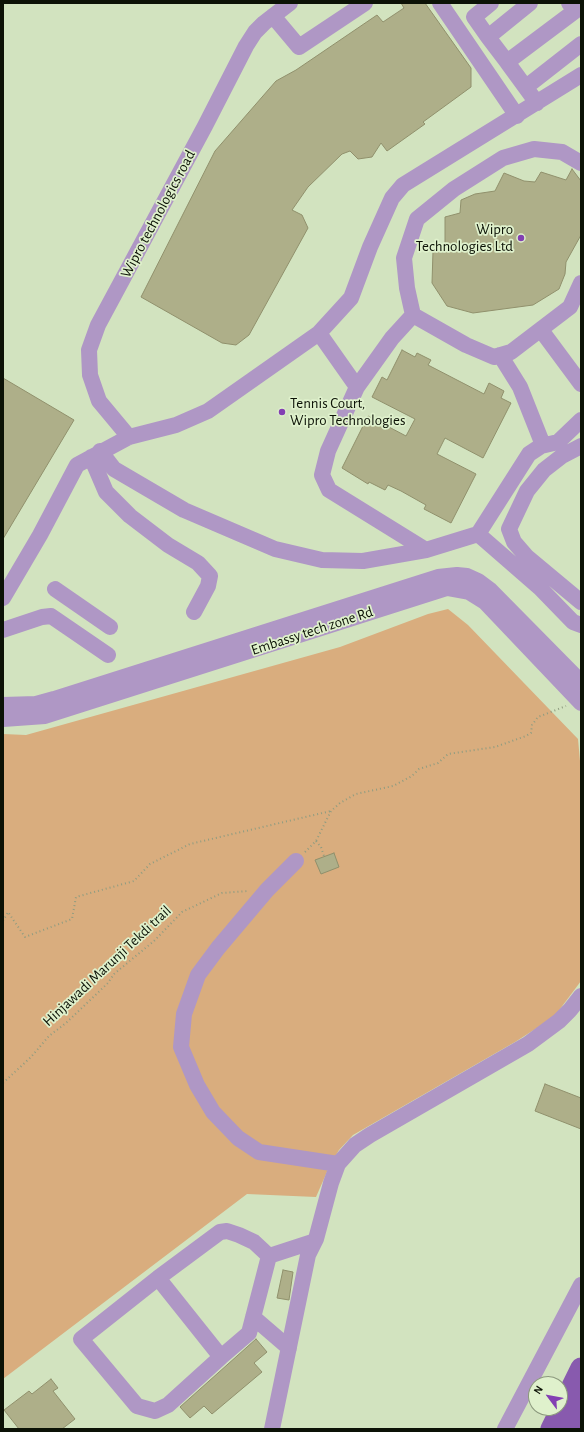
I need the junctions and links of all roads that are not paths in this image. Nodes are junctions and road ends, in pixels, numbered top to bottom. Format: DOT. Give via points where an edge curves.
graph roads {
  1 [pos="290,3"];
  2 [pos="365,3"];
  3 [pos="440,3"];
  4 [pos="491,3"];
  5 [pos="530,3"];
  6 [pos="575,10"];
  7 [pos="274,16"];
  8 [pos="488,37"];
  9 [pos="581,44"];
  10 [pos="507,62"];
  11 [pos="581,75"];
  12 [pos="526,87"];
  13 [pos="537,103"];
  14 [pos="517,116"];
  15 [pos="581,163"];
  16 [pos="581,283"];
  17 [pos="413,315"];
  18 [pos="541,330"];
  19 [pos="319,333"];
  20 [pos="500,355"];
  21 [pos="581,384"];
  22 [pos="357,387"];
  23 [pos="581,420"];
  24 [pos="129,436"];
  25 [pos="543,445"];
  26 [pos="581,446"];
  27 [pos="96,454"];
  28 [pos="478,534"];
  29 [pos="426,550"];
  30 [pos="546,583"];
  31 [pos="55,589"];
  32 [pos="3,598"];
  33 [pos="581,602"];
  34 [pos="194,612"];
  35 [pos="581,625"];
  36 [pos="110,627"];
  37 [pos="3,630"];
  38 [pos="108,655"];
  39 [pos="581,682"];
  40 [pos="581,703"];
  41 [pos="3,705"];
  42 [pos="3,719"];
  43 [pos="296,861"];
  44 [pos="581,996"];
  45 [pos="338,1164"];
  46 [pos="316,1240"];
  47 [pos="269,1256"];
  48 [pos="158,1278"];
  49 [pos="581,1285"];
  50 [pos="253,1317"];
  51 [pos="289,1348"];
  52 [pos="221,1358"];
  53 [pos="581,1368"];
  54 [pos="581,1403"];
  55 [pos="272,1429"];
  56 [pos="283,1429"];
  57 [pos="505,1429"];
  58 [pos="551,1429"];
  59 [pos="568,1429"];
  1 -- 7 [label="street, Wipro technologics road"];
  2 -- 7 [label="street" via="299,47"];
  3 -- 14 [label="street"];
  4 -- 8 [label="street" via="474,17"];
  5 -- 8 [label="street"];
  6 -- 10 [label="street"];
  7 -- 24 [label="street, Wipro technologics road" via="255,32 246,46 98,325 88,350 90,375 99,401"];
  8 -- 10 [label="street"];
  9 -- 12 [label="street"];
  10 -- 12 [label="street"];
  11 -- 13 [label="street"];
  12 -- 13 [label="street"];
  13 -- 14 [label="street"];
  14 -- 19 [label="street" via="404,185 392,198 351,298"];
  15 -- 17 [label="street" via="562,152 534,149 503,158 454,189 417,219 404,258"];
  16 -- 18 [label="street" via="570,307"];
  17 -- 20 [label="street" via="466,345 494,357"];
  17 -- 22 [label="street" via="392,338"];
  18 -- 20 [label="street" via="511,352"];
  18 -- 21 [label="street"];
  19 -- 22 [label="street"];
  19 -- 24 [label="street" via="208,411 176,425"];
  20 -- 25 [label="street" via="520,387"];
  22 -- 29 [label="street" via="328,451 322,475 329,490"];
  23 -- 25 [label="street" via="558,442"];
  24 -- 27 [label="street"];
  25 -- 28 [label="street" via="529,454"];
  26 -- 30 [label="street" via="544,470 527,491 509,529 514,542"];
  27 -- 29 [label="street" via="114,469 184,510 275,549 322,560 363,561"];
  27 -- 32 [label="street" via="77,465"];
  27 -- 34 [label="street" via="106,492 130,516 168,545 198,563 210,576 208,586"];
  28 -- 29 [label="street"];
  28 -- 30 [label="street"];
  30 -- 33 [label="street"];
  30 -- 35 [label="street" via="573,622"];
  31 -- 36 [label="street"];
  37 -- 38 [label="street" via="52,616"];
  39 -- 41 [label="street" via="490,590 467,576 457,575 438,577 54,699 36,704"];
  40 -- 42 [label="street, Embassy tech zone Rd" via="485,602 469,592 447,588 45,716"];
  43 -- 45 [label="street" via="267,890 198,975 184,1014 181,1047 197,1085 213,1112 238,1138 259,1152"];
  44 -- 45 [label="street" via="559,1021 528,1044 370,1135 355,1145"];
  45 -- 46 [label="street" via="330,1183"];
  46 -- 47 [label="street"];
  46 -- 51 [label="street" via="308,1255"];
  46 -- 56 [label="street" via="319,1257"];
  47 -- 48 [label="street" via="254,1242 227,1231 220,1232"];
  47 -- 50 [label="street"];
  48 -- 52 [label="street"];
  48 -- 52 [label="street" via="81,1339 137,1406 155,1411 168,1405"];
  49 -- 57 [label="street"];
  50 -- 51 [label="street"];
  50 -- 52 [label="street" via="249,1333"];
  51 -- 55 [label="street"];
  53 -- 58 [label="main road"];
  54 -- 59 [label="main road"];
}
